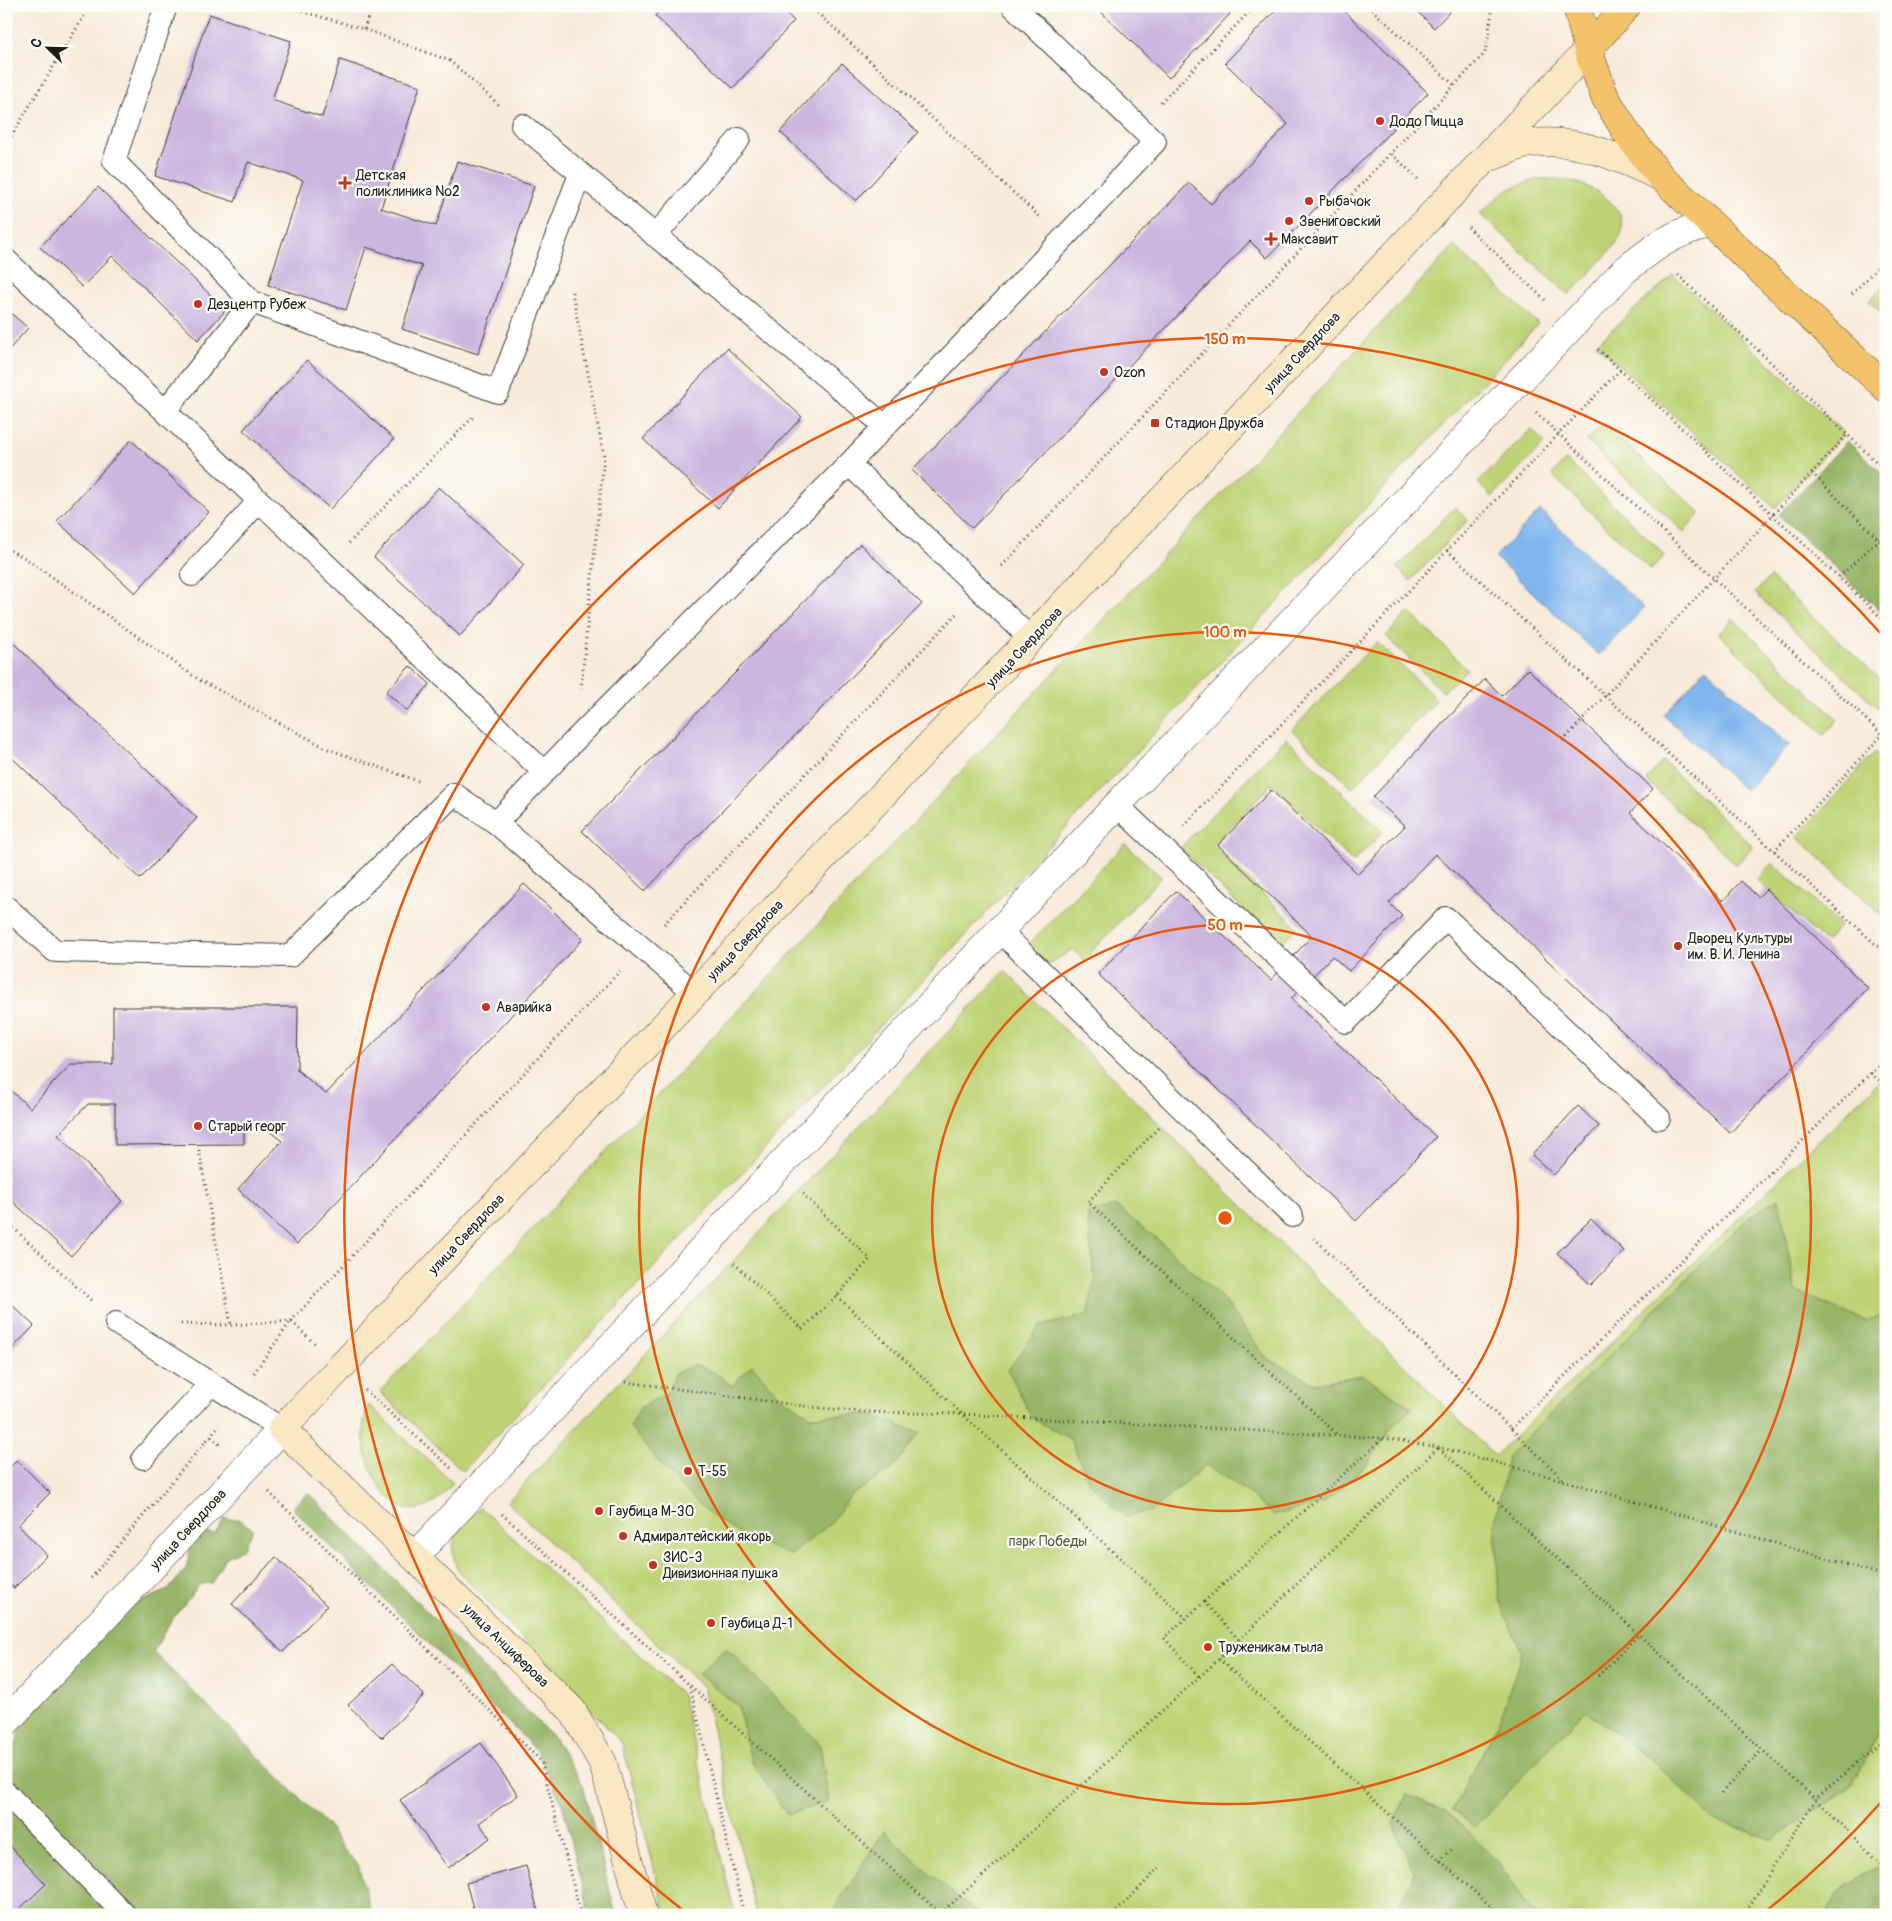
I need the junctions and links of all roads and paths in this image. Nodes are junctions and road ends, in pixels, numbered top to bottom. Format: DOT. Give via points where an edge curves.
graph roads {
  1 [pos="90,6"];
  2 [pos="166,6"];
  3 [pos="283,6"];
  4 [pos="372,6"];
  5 [pos="810,6"];
  6 [pos="1013,6"];
  7 [pos="1255,6"];
  8 [pos="1368,6"];
  9 [pos="1493,6"];
  10 [pos="1577,6"];
  11 [pos="1626,6"];
  12 [pos="364,29"];
  13 [pos="1588,50"];
  14 [pos="1454,85"];
  15 [pos="522,125"];
  16 [pos="1138,126"];
  17 [pos="739,139"];
  18 [pos="6,145"];
  19 [pos="1392,154"];
  20 [pos="1485,159"];
  21 [pos="580,174"];
  22 [pos="1661,177"];
  23 [pos="1443,203"];
  24 [pos="1709,224"];
  25 [pos="655,236"];
  26 [pos="1063,238"];
  27 [pos="1886,259"];
  28 [pos="6,260"];
  29 [pos="1673,271"];
  30 [pos="571,288"];
  31 [pos="1852,294"];
  32 [pos="252,302"];
  33 [pos="1572,325"];
  34 [pos="1620,370"];
  35 [pos="1886,388"];
  36 [pos="498,392"];
  37 [pos="165,411"];
  38 [pos="1534,412"];
  39 [pos="885,426"];
  40 [pos="1558,434"];
  41 [pos="1847,435"];
  42 [pos="849,464"];
  43 [pos="1886,471"];
  44 [pos="1812,473"];
  45 [pos="260,501"];
  46 [pos="1773,515"];
  47 [pos="1886,533"];
  48 [pos="1879,540"];
  49 [pos="1886,547"];
  50 [pos="6,548"];
  51 [pos="1447,550"];
  52 [pos="327,565"];
  53 [pos="192,575"];
  54 [pos="1839,577"];
  55 [pos="1714,579"];
  56 [pos="978,591"];
  57 [pos="1886,622"];
  58 [pos="1031,639"];
  59 [pos="1606,696"];
  60 [pos="1886,731"];
  61 [pos="1884,736"];
  62 [pos="576,739"];
  63 [pos="1563,741"];
  64 [pos="544,772"];
  65 [pos="454,794"];
  66 [pos="1117,804"];
  67 [pos="496,823"];
  68 [pos="1163,848"];
  69 [pos="1774,850"];
  70 [pos="6,906"];
  71 [pos="999,930"];
  72 [pos="642,948"];
  73 [pos="1886,954"];
  74 [pos="695,993"];
  75 [pos="1886,1058"];
  76 [pos="1871,1072"];
  77 [pos="1886,1087"];
  78 [pos="1179,1106"];
  79 [pos="1659,1118"];
  80 [pos="198,1145"];
  81 [pos="798,1189"];
  82 [pos="1292,1216"];
  83 [pos="6,1221"];
  84 [pos="730,1259"];
  85 [pos="837,1296"];
  86 [pos="291,1321"];
  87 [pos="116,1323"];
  88 [pos="173,1324"];
  89 [pos="231,1325"];
  90 [pos="340,1368"];
  91 [pos="620,1381"];
  92 [pos="212,1384"];
  93 [pos="962,1414"];
  94 [pos="282,1429"];
  95 [pos="1511,1429"];
  96 [pos="1339,1436"];
  97 [pos="1383,1438"];
  98 [pos="1438,1447"];
  99 [pos="143,1458"];
  100 [pos="245,1468"];
  101 [pos="1566,1481"];
  102 [pos="476,1491"];
  103 [pos="414,1557"];
  104 [pos="1886,1576"];
  105 [pos="89,1580"];
  106 [pos="1204,1602"];
  107 [pos="1186,1618"];
  108 [pos="1638,1635"];
  109 [pos="1239,1640"];
  110 [pos="1219,1659"];
  111 [pos="1199,1676"];
  112 [pos="1598,1676"];
  113 [pos="690,1685"];
  114 [pos="6,1722"];
  115 [pos="1886,1739"];
  116 [pos="1762,1750"];
  117 [pos="6,1792"];
  118 [pos="1721,1793"];
  119 [pos="1815,1799"];
  120 [pos="1454,1847"];
  121 [pos="1440,1861"];
  122 [pos="1161,1866"];
  123 [pos="1886,1868"];
  124 [pos="942,1914"];
  125 [pos="124,1915"];
  126 [pos="581,1915"];
  127 [pos="643,1915"];
  128 [pos="744,1915"];
  129 [pos="1113,1915"];
  130 [pos="1500,1915"];
  131 [pos="1744,1915"];
  1 -- 18 [label="path"];
  2 -- 32 [label="lane" via="114,161"];
  3 -- 12 [label="path"];
  4 -- 12 [label="path"];
  5 -- 26 [label="path"];
  6 -- 16 [label="lane"];
  7 -- 16 [label="path"];
  8 -- 14 [label="path"];
  9 -- 14 [label="path" via="1485,53"];
  10 -- 13 [label="main road"];
  11 -- 13 [label="main road"];
  12 -- 15 [label="path" via="450,60"];
  13 -- 20 [label="main road, улица Свердлова"];
  13 -- 22 [label="main road" via="1605,97 1628,135"];
  14 -- 19 [label="path"];
  15 -- 21 [label="lane"];
  16 -- 26 [label="lane" via="1155,142"];
  17 -- 25 [label="lane"];
  19 -- 23 [label="path"];
  19 -- 56 [label="path"];
  20 -- 22 [label="main road, улица Свердлова" via="1531,143 1572,144 1611,154"];
  20 -- 23 [label="main road, улица Свердлова"];
  21 -- 25 [label="lane"];
  21 -- 36 [label="lane"];
  22 -- 24 [label="main road"];
  23 -- 33 [label="path"];
  23 -- 58 [label="main road, улица Свердлова"];
  24 -- 33 [label="street" via="1686,229 1657,244 1624,270"];
  24 -- 35 [label="main road"];
  25 -- 39 [label="lane"];
  26 -- 39 [label="lane"];
  27 -- 31 [label="path"];
  28 -- 37 [label="lane"];
  29 -- 41 [label="path"];
  30 -- 62 [label="path" via="604,456"];
  32 -- 36 [label="lane"];
  32 -- 37 [label="lane"];
  33 -- 34 [label="path"];
  33 -- 66 [label="street"];
  34 -- 40 [label="path"];
  34 -- 46 [label="path"];
  36 -- 52 [label="path"];
  37 -- 45 [label="lane"];
  38 -- 40 [label="path"];
  39 -- 42 [label="lane"];
  40 -- 51 [label="path"];
  40 -- 55 [label="path"];
  41 -- 43 [label="path"];
  41 -- 44 [label="path"];
  42 -- 56 [label="lane"];
  42 -- 62 [label="lane"];
  44 -- 46 [label="path"];
  44 -- 48 [label="path"];
  45 -- 52 [label="lane"];
  45 -- 53 [label="lane"];
  46 -- 54 [label="path"];
  46 -- 55 [label="path"];
  47 -- 48 [label="path"];
  48 -- 49 [label="path"];
  48 -- 54 [label="path"];
  50 -- 65 [label="path" via="198,679 328,749"];
  51 -- 59 [label="path"];
  51 -- 68 [label="path"];
  52 -- 64 [label="lane"];
  54 -- 57 [label="path"];
  55 -- 59 [label="path"];
  55 -- 61 [label="path"];
  56 -- 58 [label="lane"];
  56 -- 72 [label="path"];
  58 -- 74 [label="main road, улица Свердлова"];
  59 -- 63 [label="path"];
  59 -- 69 [label="path"];
  60 -- 61 [label="path"];
  61 -- 69 [label="path"];
  62 -- 64 [label="lane"];
  64 -- 67 [label="lane"];
  65 -- 67 [label="lane"];
  65 -- 70 [label="lane" via="290,956 55,951"];
  66 -- 68 [label="lane"];
  66 -- 71 [label="street"];
  67 -- 72 [label="lane"];
  68 -- 79 [label="lane" via="1346,1022 1446,918"];
  69 -- 73 [label="path"];
  71 -- 78 [label="lane"];
  71 -- 102 [label="street"];
  72 -- 74 [label="lane"];
  72 -- 86 [label="path"];
  74 -- 90 [label="main road, улица Свердлова"];
  75 -- 76 [label="path"];
  76 -- 77 [label="path"];
  76 -- 95 [label="path"];
  78 -- 82 [label="lane"];
  78 -- 96 [label="path" via="1088,1202"];
  80 -- 89 [label="path"];
  81 -- 85 [label="path" via="870,1259"];
  82 -- 95 [label="path"];
  83 -- 87 [label="path"];
  84 -- 85 [label="path" via="802,1329"];
  85 -- 93 [label="path"];
  86 -- 89 [label="path"];
  86 -- 90 [label="path"];
  87 -- 92 [label="lane"];
  88 -- 89 [label="path"];
  90 -- 94 [label="main road, улица Свердлова"];
  90 -- 102 [label="path"];
  91 -- 93 [label="path" via="811,1407"];
  92 -- 94 [label="lane"];
  92 -- 99 [label="lane"];
  93 -- 96 [label="path"];
  93 -- 107 [label="path"];
  94 -- 100 [label="street, улица Свердлова"];
  94 -- 103 [label="main road, улица Анциферова"];
  95 -- 101 [label="path"];
  96 -- 97 [label="path"];
  97 -- 98 [label="path"];
  97 -- 106 [label="path"];
  98 -- 101 [label="path"];
  98 -- 108 [label="path"];
  98 -- 109 [label="path"];
  100 -- 105 [label="path" via="211,1437"];
  100 -- 114 [label="street, улица Свердлова"];
  100 -- 126 [label="path" via="540,1760"];
  101 -- 104 [label="path"];
  102 -- 103 [label="street"];
  102 -- 113 [label="path"];
  103 -- 127 [label="main road, улица Анциферова" via="572,1710 604,1763"];
  106 -- 107 [label="path"];
  106 -- 109 [label="path"];
  107 -- 111 [label="path" via="1164,1638"];
  108 -- 112 [label="path"];
  108 -- 116 [label="path"];
  109 -- 110 [label="path"];
  110 -- 111 [label="path"];
  110 -- 121 [label="path"];
  111 -- 124 [label="path"];
  113 -- 124 [label="path"];
  113 -- 128 [label="path"];
  115 -- 119 [label="path"];
  116 -- 118 [label="path"];
  116 -- 119 [label="path"];
  117 -- 125 [label="lane"];
  119 -- 123 [label="path"];
  119 -- 131 [label="path"];
  120 -- 121 [label="path"];
  121 -- 130 [label="path"];
  122 -- 129 [label="path"];
}
